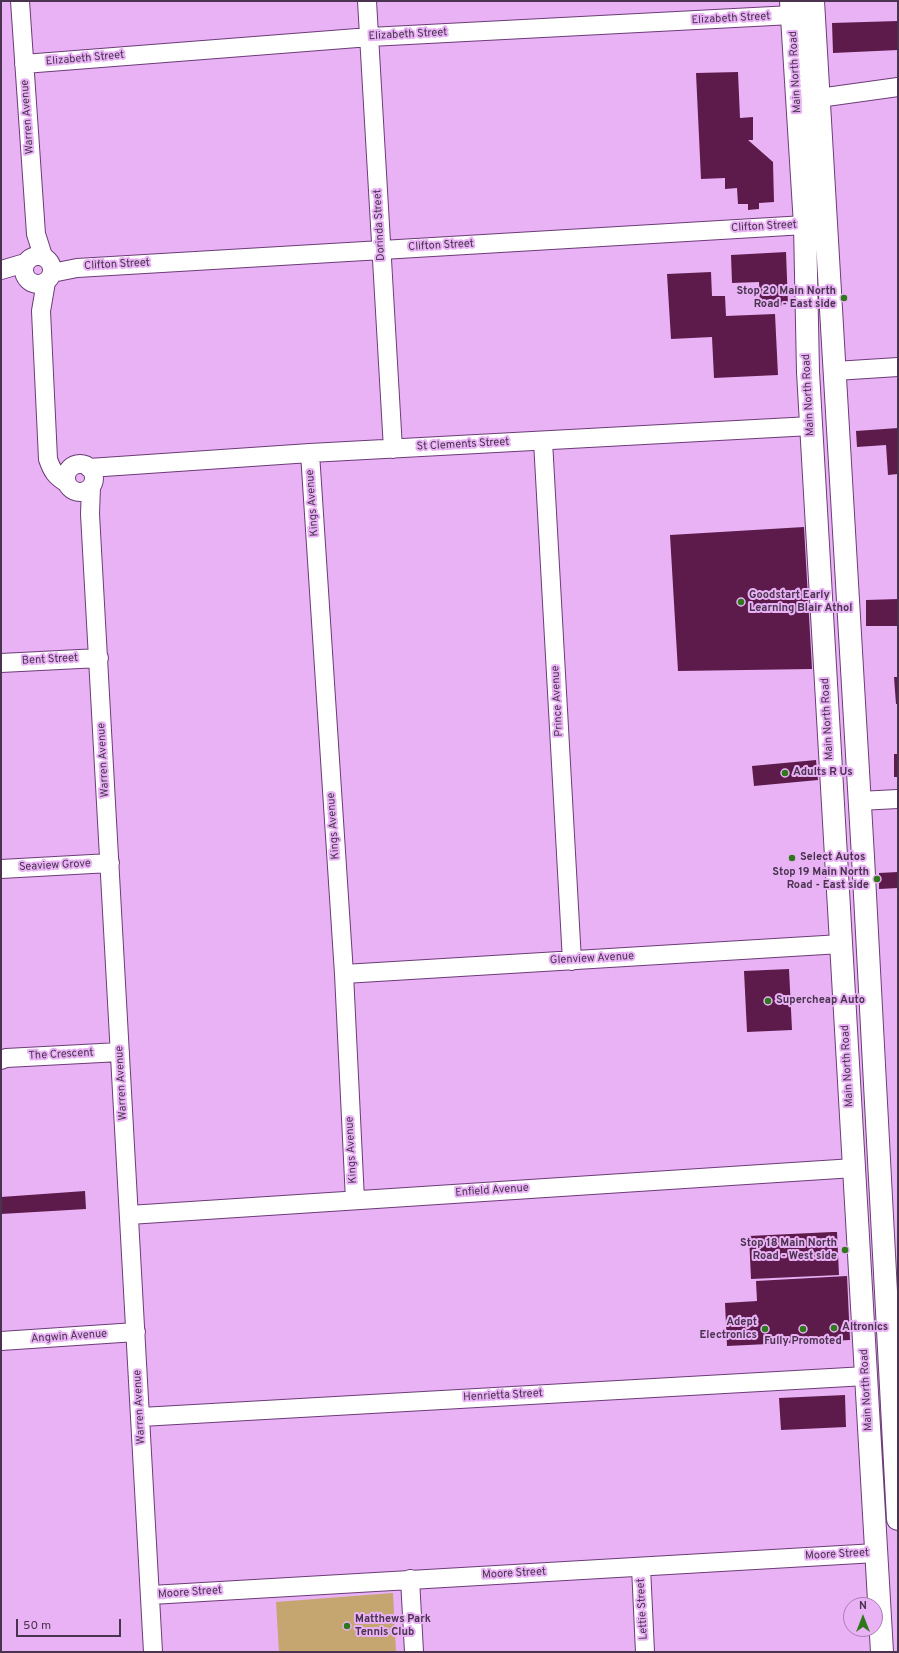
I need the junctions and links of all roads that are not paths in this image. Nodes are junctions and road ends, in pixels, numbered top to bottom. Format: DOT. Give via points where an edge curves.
graph roads {
  1 [pos="20,1"];
  2 [pos="367,1"];
  3 [pos="814,1"];
  4 [pos="792,8"];
  5 [pos="370,37"];
  6 [pos="24,64"];
  7 [pos="898,87"];
  8 [pos="819,98"];
  9 [pos="826,223"];
  10 [pos="805,224"];
  11 [pos="382,249"];
  12 [pos="38,269"];
  13 [pos="1,271"];
  14 [pos="898,367"];
  15 [pos="835,371"];
  16 [pos="808,372"];
  17 [pos="811,426"];
  18 [pos="543,441"];
  19 [pos="393,449"];
  20 [pos="310,453"];
  21 [pos="81,480"];
  22 [pos="99,658"];
  23 [pos="1,663"];
  24 [pos="898,799"];
  25 [pos="859,802"];
  26 [pos="833,803"];
  27 [pos="110,864"];
  28 [pos="1,870"];
  29 [pos="866,943"];
  30 [pos="841,944"];
  31 [pos="572,961"];
  32 [pos="344,974"];
  33 [pos="120,1052"];
  34 [pos="1,1060"];
  35 [pos="878,1166"];
  36 [pos="854,1168"];
  37 [pos="355,1200"];
  38 [pos="130,1215"];
  39 [pos="136,1332"];
  40 [pos="1,1341"];
  41 [pos="866,1376"];
  42 [pos="141,1417"];
  43 [pos="896,1445"];
  44 [pos="870,1446"];
  45 [pos="898,1519"];
  46 [pos="876,1553"];
  47 [pos="641,1566"];
  48 [pos="410,1579"];
  49 [pos="151,1595"];
  50 [pos="153,1652"];
  51 [pos="414,1652"];
  52 [pos="645,1652"];
  53 [pos="882,1652"];
  1 -- 6 [label="street, Warren Avenue"];
  2 -- 5 [label="street, Dorinda Street"];
  3 -- 8 [label="highway, Main North Road"];
  4 -- 5 [label="street, Elizabeth Street"];
  4 -- 10 [label="highway, Main North Road"];
  5 -- 6 [label="street, Elizabeth Street"];
  5 -- 11 [label="street, Dorinda Street"];
  6 -- 12 [label="street, Warren Avenue"];
  7 -- 8 [label="street"];
  8 -- 9 [label="highway, Main North Road"];
  9 -- 10 [label="highway"];
  9 -- 15 [label="highway, Main North Road"];
  10 -- 11 [label="street, Clifton Street"];
  10 -- 16 [label="highway, Main North Road"];
  11 -- 12 [label="street, Clifton Street"];
  11 -- 19 [label="street, Dorinda Street"];
  12 -- 13 [label="street, Clifton Street"];
  12 -- 21 [label="street, Warren Avenue" via="48,451"];
  14 -- 15 [label="street"];
  15 -- 16 [label="highway"];
  15 -- 25 [label="highway, Main North Road"];
  16 -- 17 [label="highway, Main North Road"];
  17 -- 18 [label="street, St Clements Street"];
  17 -- 26 [label="highway, Main North Road"];
  18 -- 19 [label="street, St Clements Street"];
  18 -- 31 [label="street, Prince Avenue"];
  19 -- 20 [label="street, St Clements Street"];
  20 -- 21 [label="street, St Clements Street" via="115,466"];
  20 -- 32 [label="street, Kings Avenue"];
  21 -- 22 [label="street, Warren Avenue" via="90,514"];
  22 -- 23 [label="street, Bent Street"];
  22 -- 27 [label="street, Warren Avenue"];
  24 -- 25 [label="street"];
  25 -- 26 [label="highway"];
  25 -- 29 [label="highway, Main North Road"];
  26 -- 30 [label="highway, Main North Road"];
  27 -- 28 [label="street, Seaview Grove"];
  27 -- 33 [label="street, Warren Avenue"];
  29 -- 30 [label="highway"];
  29 -- 35 [label="highway, Main North Road"];
  30 -- 31 [label="street, Glenview Avenue"];
  30 -- 36 [label="highway, Main North Road"];
  31 -- 32 [label="street, Glenview Avenue"];
  32 -- 37 [label="street, Kings Avenue"];
  33 -- 34 [label="street, The Crescent"];
  33 -- 38 [label="street, Warren Avenue"];
  35 -- 36 [label="highway"];
  35 -- 43 [label="highway, Main North Road"];
  36 -- 37 [label="street, Enfield Avenue"];
  36 -- 41 [label="highway, Main North Road"];
  37 -- 38 [label="street, Enfield Avenue"];
  38 -- 39 [label="street, Warren Avenue"];
  39 -- 40 [label="street, Angwin Avenue"];
  39 -- 42 [label="street, Warren Avenue"];
  41 -- 42 [label="street, Henrietta Street"];
  41 -- 44 [label="highway, Main North Road"];
  42 -- 49 [label="street, Warren Avenue"];
  43 -- 44 [label="highway"];
  43 -- 45 [label="highway, Main North Road"];
  44 -- 46 [label="highway, Main North Road"];
  46 -- 47 [label="street, Moore Street"];
  46 -- 53 [label="highway, Main North Road"];
  47 -- 48 [label="street, Moore Street"];
  47 -- 52 [label="street, Lettie Street"];
  48 -- 49 [label="street, Moore Street"];
  48 -- 51 [label="street"];
  49 -- 50 [label="street, Warren Avenue"];
}
